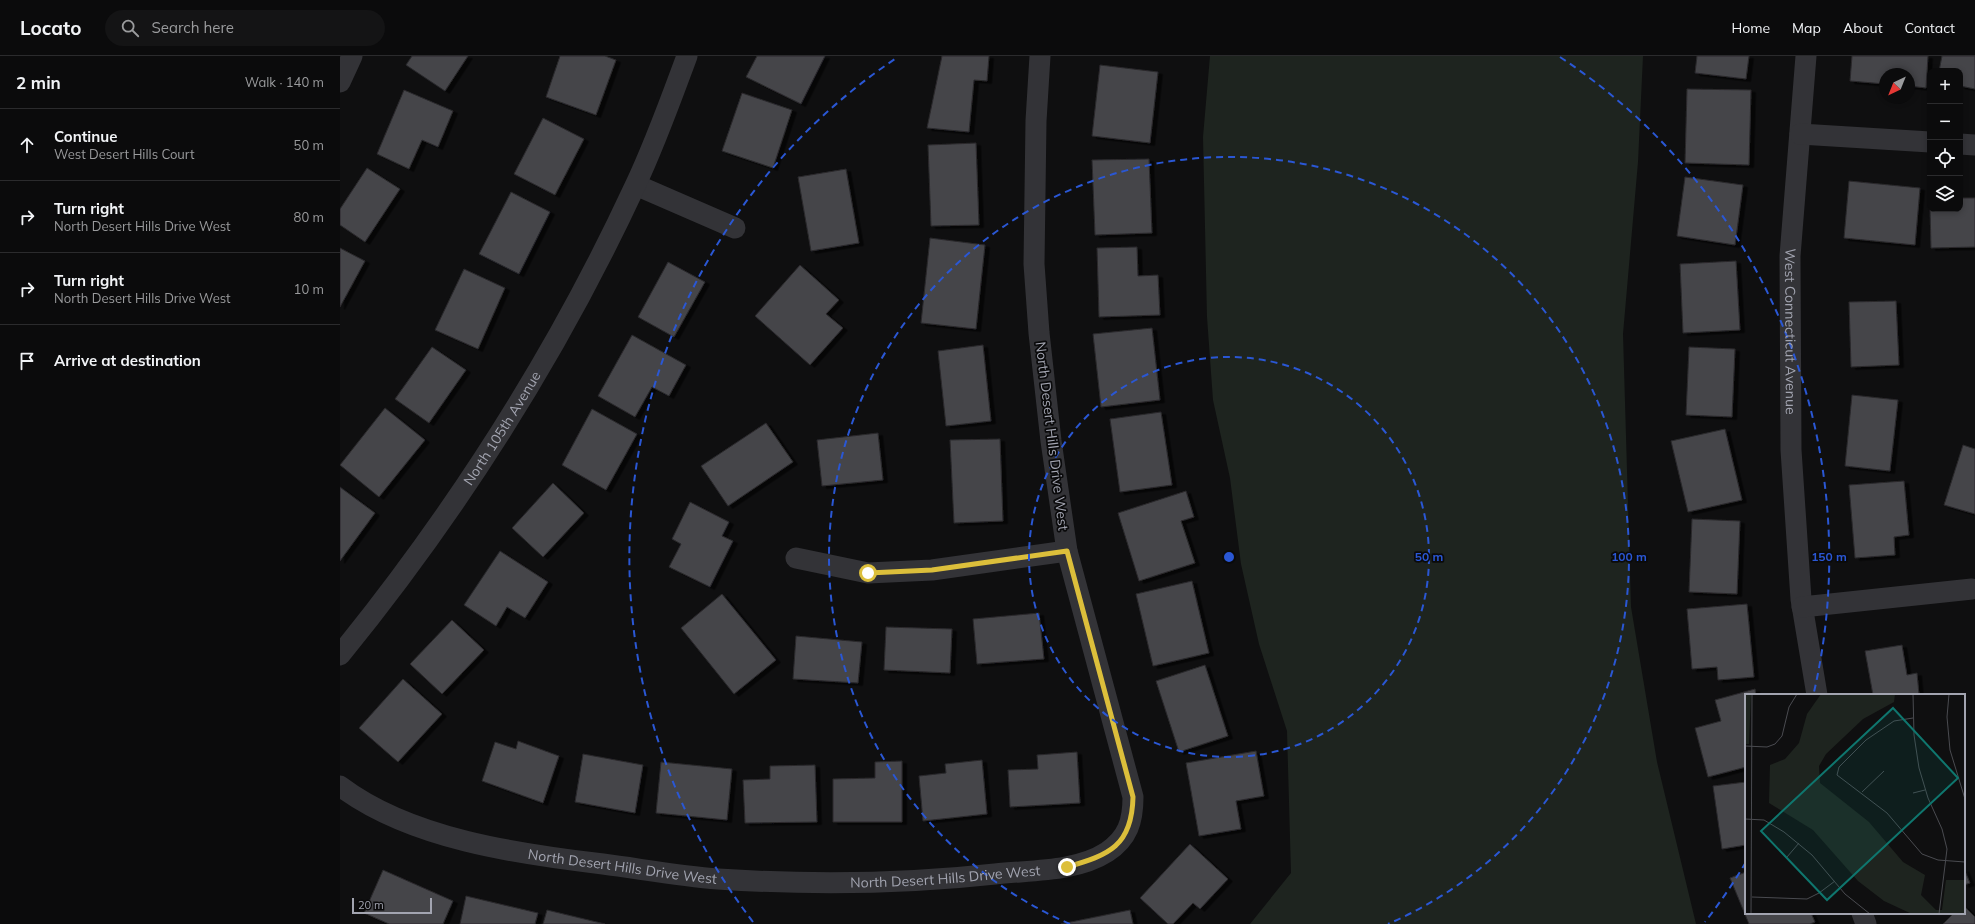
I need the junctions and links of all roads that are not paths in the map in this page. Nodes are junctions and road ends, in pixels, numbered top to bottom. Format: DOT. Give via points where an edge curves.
graph roads {
  1 [pos="352,56"];
  2 [pos="687,56"];
  3 [pos="1040,56"];
  4 [pos="1806,56"];
  5 [pos="340,82"];
  6 [pos="1800,134"];
  7 [pos="1927,142"];
  8 [pos="1963,144"];
  9 [pos="1975,145"];
  10 [pos="636,185"];
  11 [pos="735,228"];
  12 [pos="1067,551"];
  13 [pos="796,558"];
  14 [pos="1972,589"];
  15 [pos="1802,607"];
  16 [pos="340,655"];
  17 [pos="1817,694"];
  18 [pos="340,786"];
  19 [pos="1862,914"];
  20 [pos="1866,924"];
  1 -- 5 [label="street"];
  2 -- 10 [label="street, North 105th Avenue"];
  3 -- 12 [label="street, North Desert Hills Drive West" via="1036,121 1034,264 1051,441"];
  4 -- 6 [label="street, West Connecticut Avenue"];
  6 -- 7 [label="street"];
  6 -- 15 [label="street, West Connecticut Avenue" via="1790,256 1791,450"];
  8 -- 9 [label="street"];
  10 -- 11 [label="street"];
  10 -- 16 [label="street, North 105th Avenue" via="548,356 493,446 442,521"];
  12 -- 13 [label="street" via="932,570 868,573"];
  12 -- 18 [label="street, North Desert Hills Drive West" via="1133,797 1133,813 1129,828 1119,842 1094,859 1067,867 943,879 716,879 540,856 476,843 414,825 382,811"];
  14 -- 15 [label="street"];
  15 -- 17 [label="street, West Connecticut Avenue"];
  19 -- 20 [label="street"];
}
